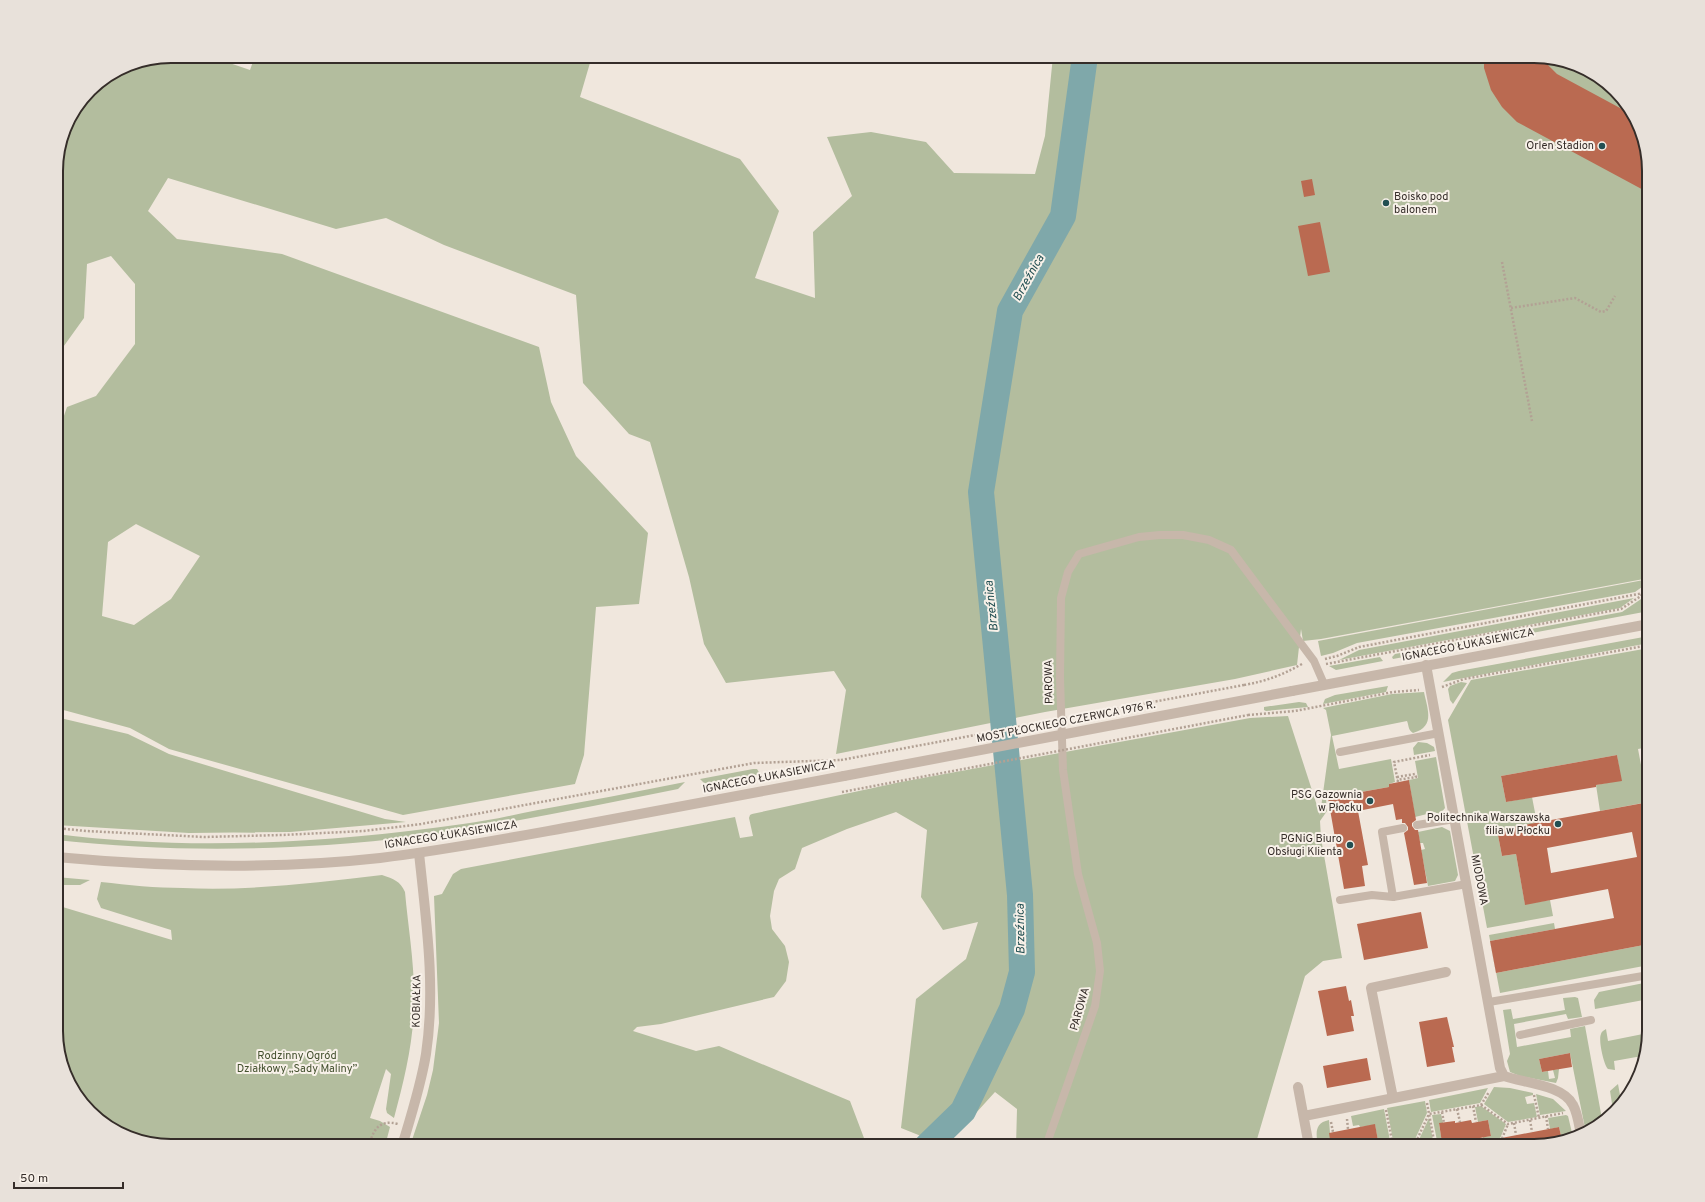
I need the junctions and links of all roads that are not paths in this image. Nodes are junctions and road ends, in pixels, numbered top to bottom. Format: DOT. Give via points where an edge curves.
graph roads {
  1 [pos="1642,625"];
  2 [pos="1426,665"];
  3 [pos="1324,684"];
  4 [pos="1292,691"];
  5 [pos="1439,733"];
  6 [pos="1340,752"];
  7 [pos="844,776"];
  8 [pos="1455,819"];
  9 [pos="1417,825"];
  10 [pos="1403,828"];
  11 [pos="418,853"];
  12 [pos="63,859"];
  13 [pos="1467,884"];
  14 [pos="1393,897"];
  15 [pos="1340,900"];
  16 [pos="1446,972"];
  17 [pos="1642,976"];
  18 [pos="1490,1002"];
  19 [pos="1591,1020"];
  20 [pos="1520,1034"];
  21 [pos="1504,1076"];
  22 [pos="1298,1086"];
  23 [pos="1389,1099"];
  24 [pos="1304,1116"];
  25 [pos="1579,1129"];
  26 [pos="404,1139"];
  27 [pos="1048,1139"];
  28 [pos="1308,1139"];
  1 -- 2 [label="street, IGNACEGO ŁUKASIEWICZA"];
  2 -- 3 [label="street, IGNACEGO ŁUKASIEWICZA"];
  2 -- 5 [label="street, MIODOWA"];
  3 -- 4 [label="street, IGNACEGO ŁUKASIEWICZA"];
  3 -- 27 [label="lane, PAROWA" via="1314,661 1231,550 1209,540 1160,534 1139,537 1078,554 1068,572 1061,598 1063,770 1078,874 1097,942 1100,971 1095,1006"];
  4 -- 7 [label="street, MOST PŁOCKIEGO CZERWCA 1976 R., bridge"];
  5 -- 6 [label="lane"];
  5 -- 8 [label="street, MIODOWA"];
  7 -- 11 [label="street, IGNACEGO ŁUKASIEWICZA"];
  8 -- 9 [label="lane"];
  8 -- 13 [label="street, MIODOWA"];
  10 -- 14 [label="lane" via="1382,832"];
  11 -- 12 [label="street, IGNACEGO ŁUKASIEWICZA" via="280,865 135,864"];
  11 -- 26 [label="street, KOBIAŁKA" via="428,946 430,1004 426,1055"];
  13 -- 14 [label="lane"];
  13 -- 18 [label="street, MIODOWA"];
  14 -- 15 [label="lane" via="1372,895"];
  16 -- 23 [label="street" via="1371,988"];
  17 -- 18 [label="lane"];
  18 -- 21 [label="street, MIODOWA" via="1500,1068"];
  19 -- 20 [label="lane"];
  21 -- 23 [label="street"];
  21 -- 25 [label="street" via="1567,1096 1573,1105"];
  22 -- 24 [label="street"];
  23 -- 24 [label="street"];
  24 -- 28 [label="street"];
}
